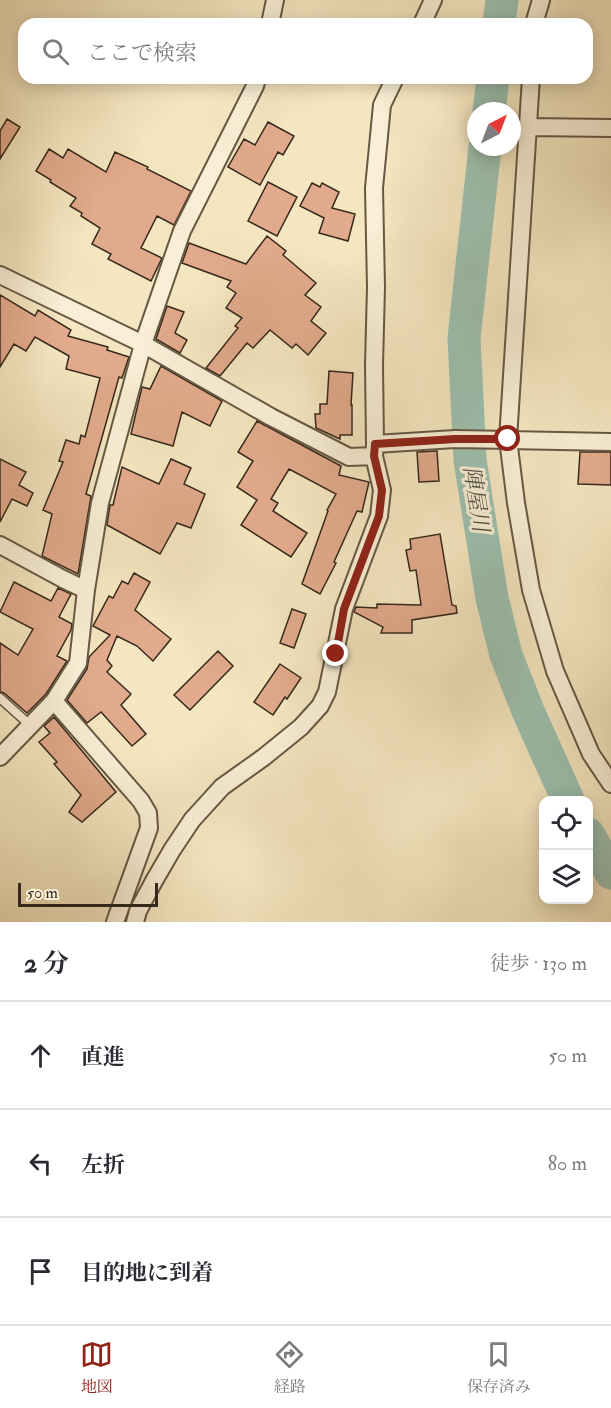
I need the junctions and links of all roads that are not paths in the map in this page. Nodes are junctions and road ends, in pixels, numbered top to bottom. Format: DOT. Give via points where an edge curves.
graph roads {
  1 [pos="275,0"];
  2 [pos="433,0"];
  3 [pos="541,0"];
  4 [pos="271,18"];
  5 [pos="425,18"];
  6 [pos="536,18"];
  7 [pos="256,84"];
  8 [pos="392,84"];
  9 [pos="531,84"];
  10 [pos="528,127"];
  11 [pos="611,128"];
  12 [pos="0,275"];
  13 [pos="143,344"];
  14 [pos="508,439"];
  15 [pos="611,442"];
  16 [pos="375,450"];
  17 [pos="0,545"];
  18 [pos="86,590"];
  19 [pos="0,698"];
  20 [pos="54,701"];
  21 [pos="31,726"];
  22 [pos="591,754"];
  23 [pos="611,754"];
  24 [pos="0,757"];
  25 [pos="611,784"];
  26 [pos="115,922"];
  27 [pos="135,922"];
  1 -- 4 [label="street"];
  2 -- 5 [label="street"];
  3 -- 6 [label="street"];
  7 -- 13 [label="street" via="182,231"];
  8 -- 16 [label="street" via="382,105 374,188"];
  9 -- 10 [label="street"];
  10 -- 11 [label="street"];
  10 -- 14 [label="street"];
  12 -- 13 [label="street"];
  13 -- 16 [label="street" via="349,457"];
  13 -- 18 [label="street" via="100,503"];
  14 -- 15 [label="street"];
  14 -- 16 [label="street" via="455,439"];
  14 -- 22 [label="street" via="531,590 555,671"];
  16 -- 27 [label="street" via="382,490 379,516 344,609 327,692 320,706 301,727 222,787 192,820 154,881"];
  17 -- 18 [label="street"];
  18 -- 20 [label="street" via="78,663"];
  19 -- 21 [label="lane"];
  20 -- 21 [label="street"];
  20 -- 26 [label="street" via="141,801 147,813 149,828"];
  21 -- 24 [label="street"];
  22 -- 23 [label="street"];
  22 -- 25 [label="street"];
}
